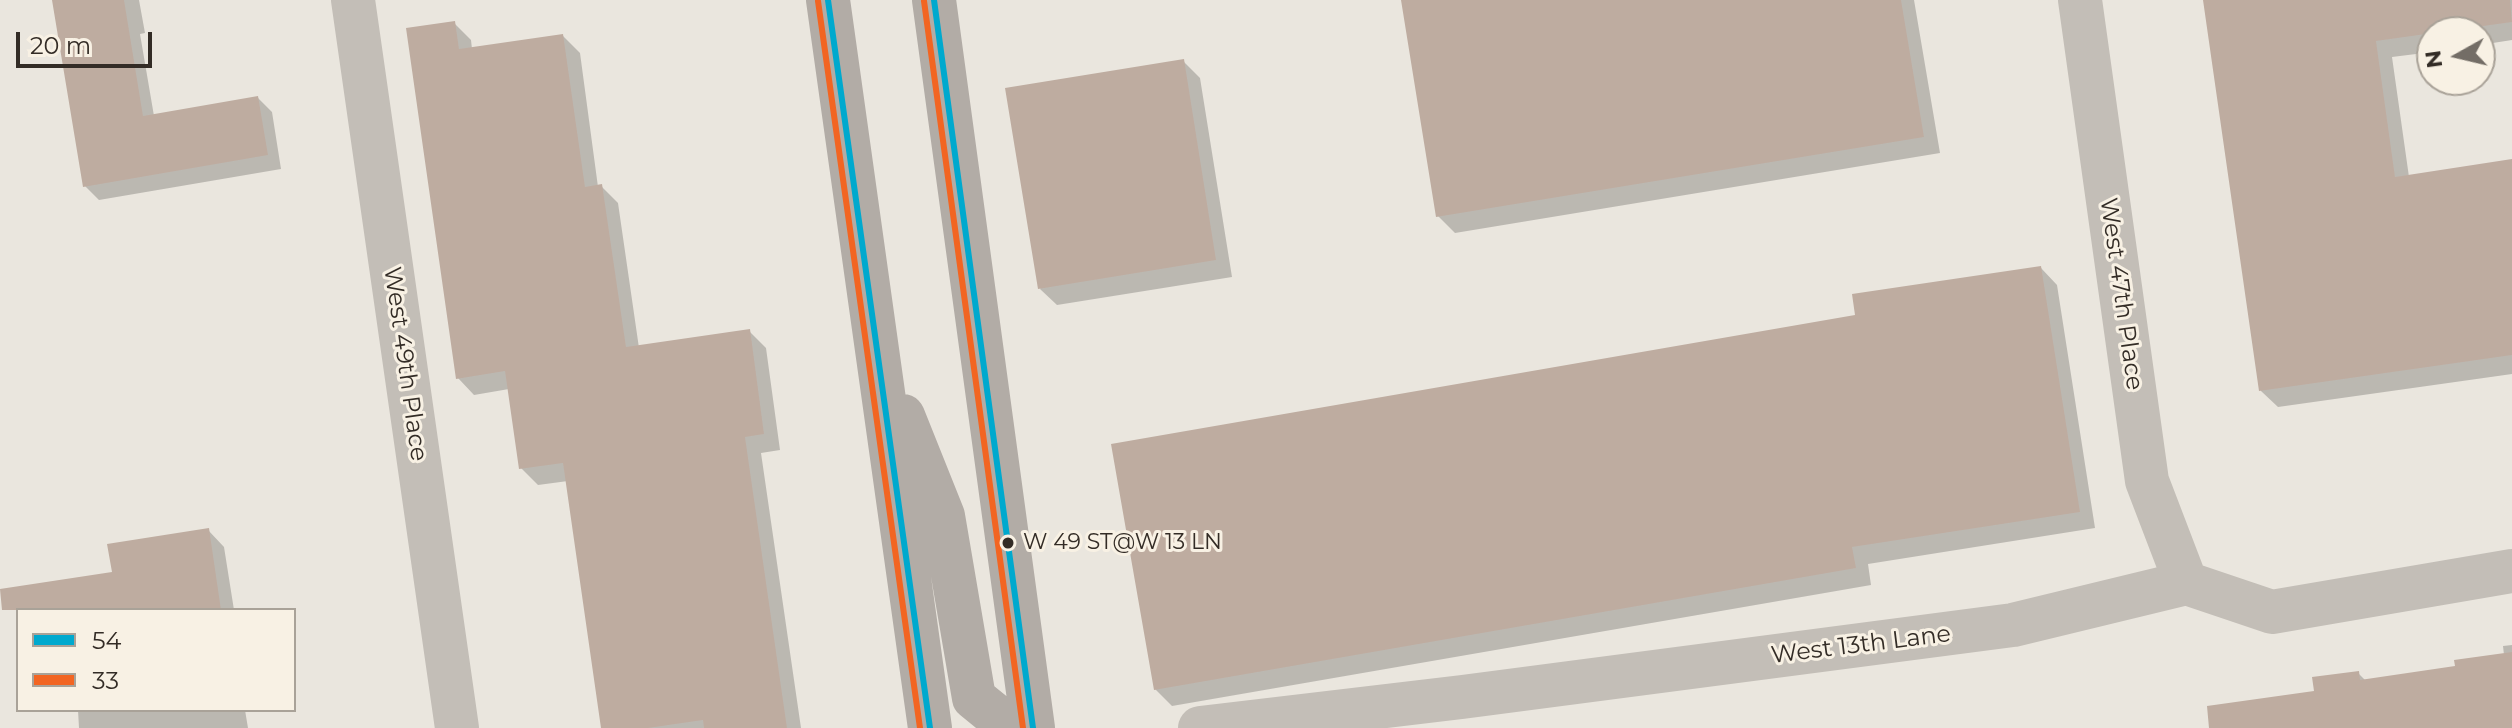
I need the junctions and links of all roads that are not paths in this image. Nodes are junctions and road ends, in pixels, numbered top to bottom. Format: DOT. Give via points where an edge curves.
graph roads {
  1 [pos="353,0"];
  2 [pos="828,0"];
  3 [pos="934,0"];
  4 [pos="2080,0"];
  5 [pos="876,347"];
  6 [pos="2512,571"];
  7 [pos="2186,583"];
  8 [pos="457,728"];
  9 [pos="930,728"];
  10 [pos="1011,728"];
  11 [pos="1033,728"];
  12 [pos="1200,728"];
  1 -- 8 [label="street, West 49th Place"];
  2 -- 5 [label="main road"];
  3 -- 11 [label="main road"];
  4 -- 7 [label="street, West 47th Place" via="2147,481"];
  5 -- 9 [label="main road"];
  5 -- 10 [label="main road" via="943,516 974,698"];
  6 -- 7 [label="street" via="2272,612"];
  7 -- 12 [label="street, West 13th Lane" via="2013,625"];
}
